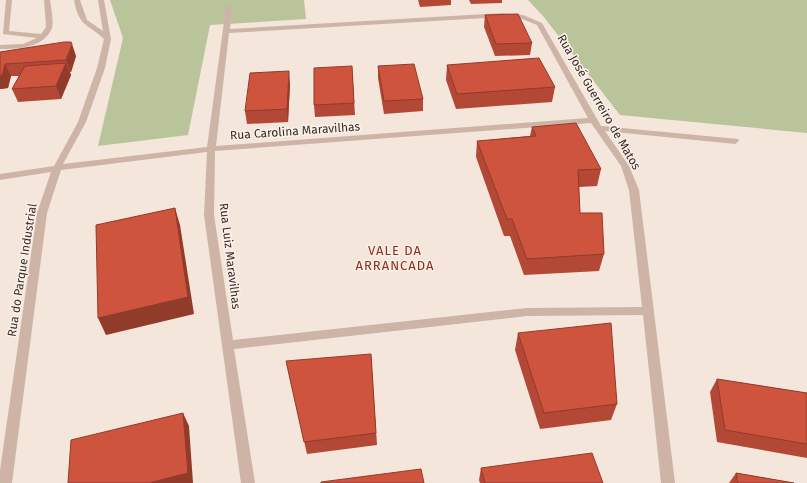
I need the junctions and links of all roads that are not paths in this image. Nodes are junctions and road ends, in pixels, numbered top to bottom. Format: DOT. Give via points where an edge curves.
graph roads {
  1 [pos="9,0"];
  2 [pos="48,0"];
  3 [pos="77,0"];
  4 [pos="101,0"];
  5 [pos="229,7"];
  6 [pos="226,31"];
  7 [pos="43,36"];
  8 [pos="108,39"];
  9 [pos="0,47"];
  10 [pos="592,120"];
  11 [pos="599,128"];
  12 [pos="735,141"];
  13 [pos="211,149"];
  14 [pos="57,168"];
  15 [pos="0,177"];
  16 [pos="648,311"];
  17 [pos="228,344"];
  18 [pos="5,483"];
  19 [pos="248,483"];
  20 [pos="668,483"];
  1 -- 7 [label="street" via="5,34"];
  2 -- 7 [label="street" via="49,27"];
  3 -- 8 [label="street" via="79,14 84,23 100,30"];
  4 -- 8 [label="street, Rua do Parque Industrial"];
  5 -- 6 [label="street, Rua Luiz Maravilhas"];
  6 -- 10 [label="street, Rua José Guerreiro de Matos" via="503,15 523,17 540,24"];
  6 -- 13 [label="street, Rua Luiz Maravilhas"];
  7 -- 9 [label="street" via="35,43"];
  8 -- 14 [label="street, Rua do Parque Industrial" via="82,122"];
  10 -- 11 [label="street, Rua José Guerreiro de Matos"];
  10 -- 13 [label="street, Rua Carolina Maravilhas"];
  11 -- 12 [label="street"];
  11 -- 16 [label="street, Rua José Guerreiro de Matos" via="625,166 634,190"];
  13 -- 14 [label="street, Rua Carolina Maravilhas"];
  13 -- 17 [label="street, Rua Luiz Maravilhas" via="209,214"];
  14 -- 15 [label="street, Rua Carolina Maravilhas"];
  14 -- 18 [label="street, Rua do Parque Industrial" via="42,213"];
  16 -- 17 [label="street" via="527,312"];
  16 -- 20 [label="street, Rua José Guerreiro de Matos"];
  17 -- 19 [label="street, Rua Luiz Maravilhas"];
}
